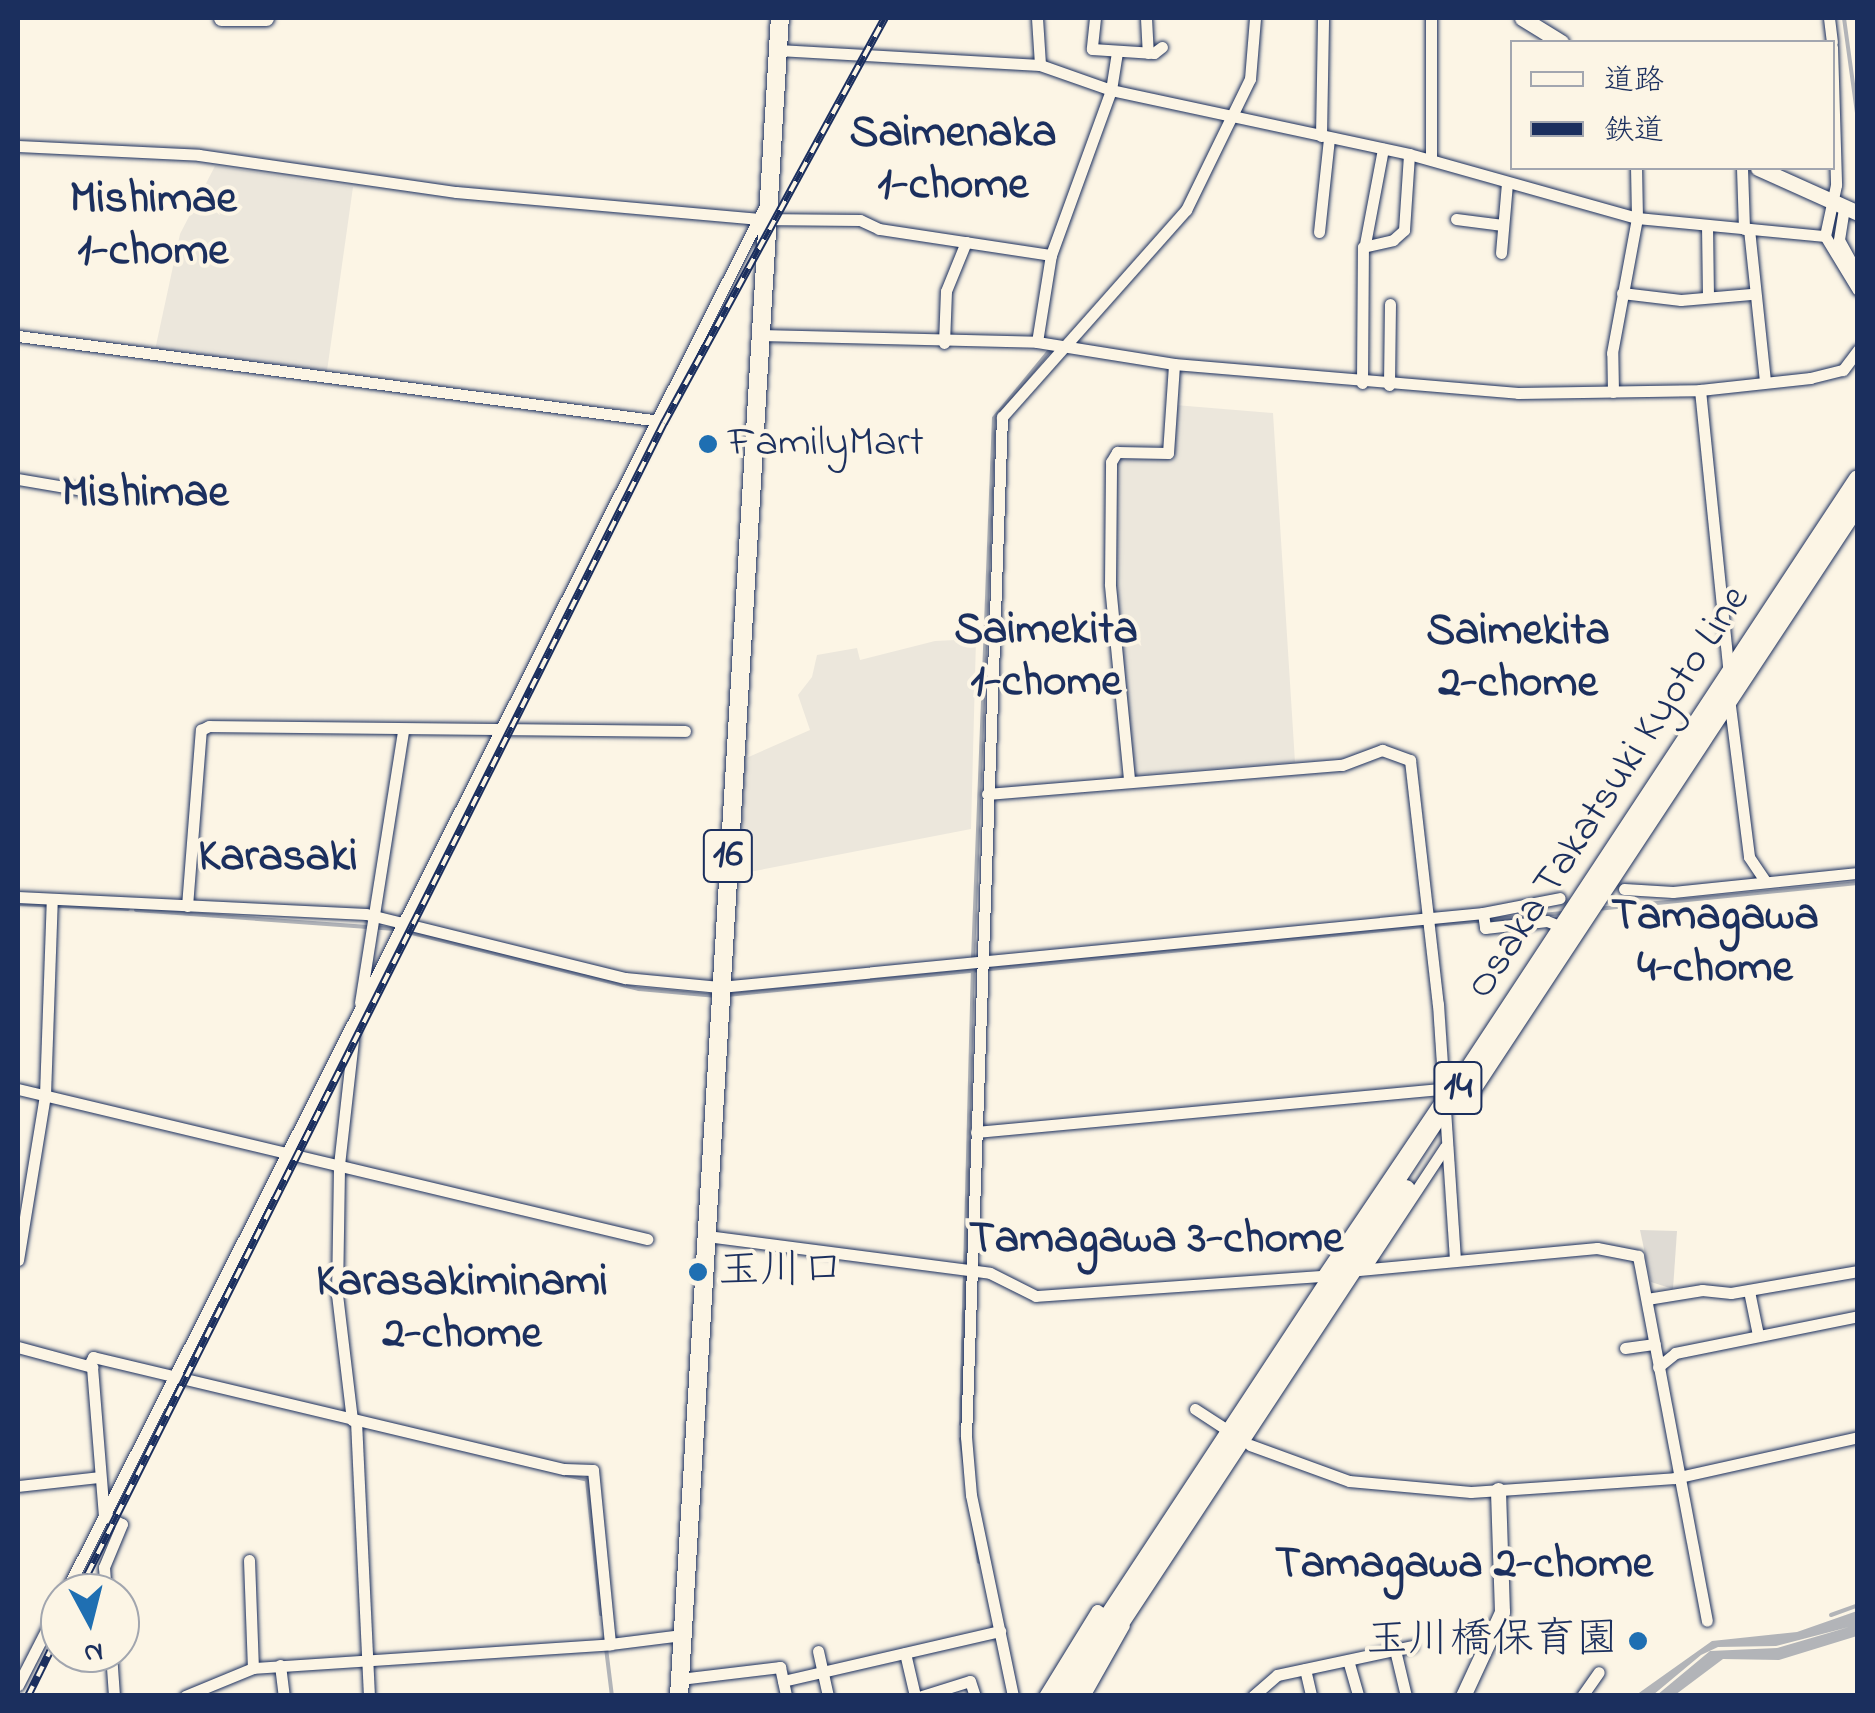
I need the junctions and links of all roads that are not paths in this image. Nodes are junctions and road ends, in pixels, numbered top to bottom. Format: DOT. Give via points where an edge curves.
graph roads {
  1 [pos="221,18"];
  2 [pos="266,18"];
  3 [pos="780,18"];
  4 [pos="1037,18"];
  5 [pos="1095,18"];
  6 [pos="1146,18"];
  7 [pos="1255,18"];
  8 [pos="1323,18"];
  9 [pos="1431,18"];
  10 [pos="1522,18"];
  11 [pos="1557,40"];
  12 [pos="1162,47"];
  13 [pos="778,50"];
  14 [pos="1148,53"];
  15 [pos="1117,54"];
  16 [pos="1040,66"];
  17 [pos="1835,86"];
  18 [pos="1111,90"];
  19 [pos="1232,120"];
  20 [pos="1325,137"];
  21 [pos="18,146"];
  22 [pos="1383,148"];
  23 [pos="1410,154"];
  24 [pos="1431,159"];
  25 [pos="1636,170"];
  26 [pos="1742,170"];
  27 [pos="1762,170"];
  28 [pos="1507,183"];
  29 [pos="1844,208"];
  30 [pos="1637,218"];
  31 [pos="763,219"];
  32 [pos="1456,220"];
  33 [pos="1503,225"];
  34 [pos="1707,225"];
  35 [pos="1746,229"];
  36 [pos="1319,232"];
  37 [pos="1825,236"];
  38 [pos="966,242"];
  39 [pos="1365,244"];
  40 [pos="1501,253"];
  41 [pos="1051,255"];
  42 [pos="1858,274"];
  43 [pos="1858,290"];
  44 [pos="1622,294"];
  45 [pos="1751,294"];
  46 [pos="1708,295"];
  47 [pos="1390,304"];
  48 [pos="760,335"];
  49 [pos="18,336"];
  50 [pos="944,342"];
  51 [pos="1037,342"];
  52 [pos="1065,346"];
  53 [pos="1858,350"];
  54 [pos="1174,364"];
  55 [pos="1362,382"];
  56 [pos="1765,382"];
  57 [pos="1389,384"];
  58 [pos="1700,390"];
  59 [pos="1613,392"];
  60 [pos="653,420"];
  61 [pos="18,479"];
  62 [pos="1858,479"];
  63 [pos="100,493"];
  64 [pos="1858,504"];
  65 [pos="1729,674"];
  66 [pos="1729,696"];
  67 [pos="502,730"];
  68 [pos="686,730"];
  69 [pos="403,731"];
  70 [pos="1129,779"];
  71 [pos="987,794"];
  72 [pos="1858,873"];
  73 [pos="1766,882"];
  74 [pos="1624,889"];
  75 [pos="18,896"];
  76 [pos="52,898"];
  77 [pos="1560,898"];
  78 [pos="187,906"];
  79 [pos="1483,912"];
  80 [pos="376,916"];
  81 [pos="1429,918"];
  82 [pos="405,923"];
  83 [pos="1562,927"];
  84 [pos="981,962"];
  85 [pos="720,986"];
  86 [pos="357,1017"];
  87 [pos="18,1089"];
  88 [pos="45,1095"];
  89 [pos="1443,1099"];
  90 [pos="976,1132"];
  91 [pos="1445,1139"];
  92 [pos="288,1153"];
  93 [pos="339,1165"];
  94 [pos="707,1236"];
  95 [pos="646,1239"];
  96 [pos="1455,1256"];
  97 [pos="18,1260"];
  98 [pos="1858,1271"];
  99 [pos="972,1272"];
  100 [pos="1749,1291"];
  101 [pos="1648,1299"];
  102 [pos="1858,1316"];
  103 [pos="1758,1334"];
  104 [pos="1654,1344"];
  105 [pos="18,1347"];
  106 [pos="1625,1348"];
  107 [pos="90,1365"];
  108 [pos="1658,1367"];
  109 [pos="175,1376"];
  110 [pos="1195,1409"];
  111 [pos="354,1421"];
  112 [pos="1224,1428"];
  113 [pos="1858,1437"];
  114 [pos="1250,1445"];
  115 [pos="100,1477"];
  116 [pos="1675,1478"];
  117 [pos="18,1486"];
  118 [pos="1498,1490"];
  119 [pos="104,1515"];
  120 [pos="249,1560"];
  121 [pos="75,1573"];
  122 [pos="104,1573"];
  123 [pos="1102,1613"];
  124 [pos="1707,1622"];
  125 [pos="1124,1625"];
  126 [pos="1000,1631"];
  127 [pos="682,1636"];
  128 [pos="40,1642"];
  129 [pos="610,1644"];
  130 [pos="1412,1646"];
  131 [pos="1396,1650"];
  132 [pos="818,1651"];
  133 [pos="905,1653"];
  134 [pos="365,1659"];
  135 [pos="1348,1660"];
  136 [pos="280,1665"];
  137 [pos="254,1668"];
  138 [pos="1304,1669"];
  139 [pos="822,1672"];
  140 [pos="1598,1672"];
  141 [pos="783,1681"];
  142 [pos="18,1685"];
  143 [pos="679,1687"];
  144 [pos="185,1696"];
  145 [pos="284,1696"];
  146 [pos="369,1696"];
  147 [pos="786,1696"];
  148 [pos="828,1696"];
  149 [pos="919,1696"];
  150 [pos="975,1696"];
  151 [pos="1014,1696"];
  152 [pos="1044,1696"];
  153 [pos="1056,1696"];
  154 [pos="1072,1696"];
  155 [pos="1084,1696"];
  156 [pos="1253,1696"];
  157 [pos="1311,1696"];
  158 [pos="1358,1696"];
  159 [pos="1406,1696"];
  160 [pos="1463,1696"];
  161 [pos="1582,1696"];
  1 -- 2 [label="street"];
  3 -- 13 [label="main road, 16"];
  4 -- 16 [label="street"];
  5 -- 15 [label="street" via="1092,49"];
  6 -- 14 [label="street"];
  7 -- 19 [label="street" via="1252,68"];
  8 -- 20 [label="street"];
  9 -- 24 [label="street"];
  10 -- 11 [label="street"];
  12 -- 14 [label="street"];
  13 -- 16 [label="street"];
  13 -- 31 [label="main road, 16" via="771,196"];
  14 -- 15 [label="street"];
  15 -- 18 [label="street"];
  16 -- 18 [label="street"];
  17 -- 29 [label="street"];
  18 -- 19 [label="street"];
  18 -- 41 [label="street"];
  19 -- 20 [label="street"];
  19 -- 52 [label="street" via="1181,217"];
  20 -- 22 [label="street"];
  20 -- 36 [label="street"];
  21 -- 31 [label="street" via="200,155 456,192"];
  22 -- 23 [label="street"];
  22 -- 39 [label="street"];
  23 -- 24 [label="street"];
  23 -- 39 [label="street" via="1404,230 1393,240"];
  24 -- 28 [label="street"];
  25 -- 30 [label="street"];
  26 -- 35 [label="street"];
  27 -- 29 [label="street"];
  28 -- 30 [label="street"];
  28 -- 33 [label="street"];
  29 -- 37 [label="street"];
  29 -- 42 [label="street" via="1839,240"];
  30 -- 34 [label="street"];
  30 -- 44 [label="street"];
  31 -- 38 [label="street" via="860,220"];
  31 -- 48 [label="main road, 16"];
  31 -- 60 [label="street"];
  32 -- 33 [label="street"];
  33 -- 40 [label="street"];
  34 -- 35 [label="street"];
  34 -- 46 [label="street"];
  35 -- 37 [label="street"];
  35 -- 45 [label="street"];
  37 -- 43 [label="street"];
  38 -- 41 [label="street"];
  38 -- 50 [label="street" via="946,291"];
  39 -- 55 [label="street"];
  41 -- 51 [label="street"];
  44 -- 46 [label="street" via="1681,300"];
  44 -- 59 [label="street"];
  45 -- 46 [label="street"];
  45 -- 56 [label="street"];
  47 -- 57 [label="street"];
  48 -- 50 [label="street"];
  48 -- 85 [label="main road, 16"];
  49 -- 60 [label="street"];
  50 -- 51 [label="street"];
  51 -- 52 [label="street"];
  52 -- 54 [label="street"];
  52 -- 71 [label="street" via="1002,417"];
  53 -- 56 [label="street" via="1843,370"];
  54 -- 55 [label="street"];
  54 -- 70 [label="street" via="1168,453 1117,452 1111,462 1111,598"];
  55 -- 57 [label="street"];
  56 -- 58 [label="street"];
  57 -- 59 [label="street"];
  58 -- 59 [label="street"];
  58 -- 65 [label="street"];
  60 -- 67 [label="street"];
  61 -- 63 [label="street"];
  62 -- 65 [label="main road, Osaka Takatsuki Kyoto Line / 14"];
  64 -- 66 [label="main road, Osaka Takatsuki Kyoto Line / 14"];
  65 -- 66 [label="street"];
  65 -- 83 [label="main road, Osaka Takatsuki Kyoto Line / 14"];
  66 -- 73 [label="street" via="1749,857"];
  66 -- 91 [label="main road, Osaka Takatsuki Kyoto Line / 14"];
  67 -- 68 [label="street"];
  67 -- 69 [label="street"];
  67 -- 82 [label="street"];
  69 -- 78 [label="street" via="201,730"];
  69 -- 80 [label="street"];
  70 -- 71 [label="street"];
  70 -- 81 [label="street" via="1342,765 1382,750 1405,755"];
  71 -- 84 [label="street"];
  72 -- 73 [label="street"];
  73 -- 74 [label="street" via="1673,892"];
  75 -- 76 [label="street"];
  76 -- 78 [label="street"];
  76 -- 88 [label="street"];
  77 -- 79 [label="street"];
  78 -- 80 [label="street"];
  79 -- 81 [label="street"];
  79 -- 83 [label="street" via="1485,928 1547,921"];
  80 -- 82 [label="street"];
  80 -- 86 [label="street"];
  81 -- 84 [label="street"];
  81 -- 89 [label="street"];
  82 -- 85 [label="street" via="625,978"];
  82 -- 86 [label="street"];
  83 -- 89 [label="main road, Osaka Takatsuki Kyoto Line / 14"];
  84 -- 85 [label="street"];
  84 -- 90 [label="street"];
  85 -- 94 [label="main road, 16"];
  86 -- 92 [label="street"];
  86 -- 93 [label="street"];
  87 -- 88 [label="street"];
  88 -- 92 [label="street"];
  88 -- 97 [label="street"];
  89 -- 90 [label="street"];
  89 -- 91 [label="street"];
  89 -- 99 [label="street" via="1322,1276 1036,1296 1003,1276"];
  89 -- 153 [label="main road, Osaka Takatsuki Kyoto Line / 14"];
  90 -- 99 [label="street"];
  91 -- 96 [label="street"];
  91 -- 96 [label="street" via="1362,1269"];
  91 -- 154 [label="main road, Osaka Takatsuki Kyoto Line / 14"];
  92 -- 93 [label="street"];
  92 -- 109 [label="street"];
  93 -- 95 [label="street"];
  93 -- 111 [label="street" via="336,1296"];
  94 -- 99 [label="street"];
  94 -- 127 [label="main road, 16"];
  96 -- 101 [label="street" via="1469,1262 1623,1250 1641,1259"];
  98 -- 100 [label="street"];
  99 -- 126 [label="street" via="966,1460"];
  100 -- 101 [label="street"];
  100 -- 103 [label="street"];
  101 -- 104 [label="street"];
  102 -- 103 [label="street"];
  103 -- 108 [label="street" via="1675,1353"];
  104 -- 106 [label="street"];
  104 -- 108 [label="street"];
  105 -- 107 [label="street"];
  107 -- 109 [label="street" via="93,1357"];
  107 -- 115 [label="street"];
  108 -- 116 [label="street"];
  109 -- 111 [label="street"];
  109 -- 119 [label="street"];
  110 -- 112 [label="street"];
  111 -- 129 [label="street" via="593,1470"];
  111 -- 134 [label="street"];
  113 -- 116 [label="street"];
  114 -- 118 [label="street" via="1349,1481"];
  115 -- 117 [label="street"];
  115 -- 119 [label="street"];
  116 -- 118 [label="street"];
  116 -- 124 [label="street"];
  118 -- 160 [label="street" via="1502,1612"];
  119 -- 121 [label="street"];
  119 -- 122 [label="street" via="122,1524"];
  120 -- 137 [label="street"];
  123 -- 152 [label="street" via="1097,1610"];
  125 -- 155 [label="street"];
  126 -- 133 [label="street"];
  126 -- 151 [label="street"];
  127 -- 129 [label="street"];
  127 -- 143 [label="main road, 16"];
  128 -- 142 [label="street"];
  129 -- 134 [label="street"];
  130 -- 131 [label="street"];
  131 -- 135 [label="street"];
  131 -- 159 [label="street"];
  132 -- 139 [label="street"];
  133 -- 139 [label="street"];
  133 -- 149 [label="street"];
  134 -- 136 [label="street"];
  134 -- 146 [label="street"];
  135 -- 138 [label="street"];
  135 -- 158 [label="street"];
  136 -- 137 [label="street"];
  136 -- 145 [label="street"];
  137 -- 144 [label="street"];
  138 -- 156 [label="street" via="1277,1674"];
  138 -- 157 [label="street"];
  139 -- 141 [label="street"];
  139 -- 148 [label="street"];
  140 -- 161 [label="street"];
  141 -- 143 [label="street" via="780,1667"];
  141 -- 147 [label="street"];
  149 -- 150 [label="street" via="970,1681"];
}
